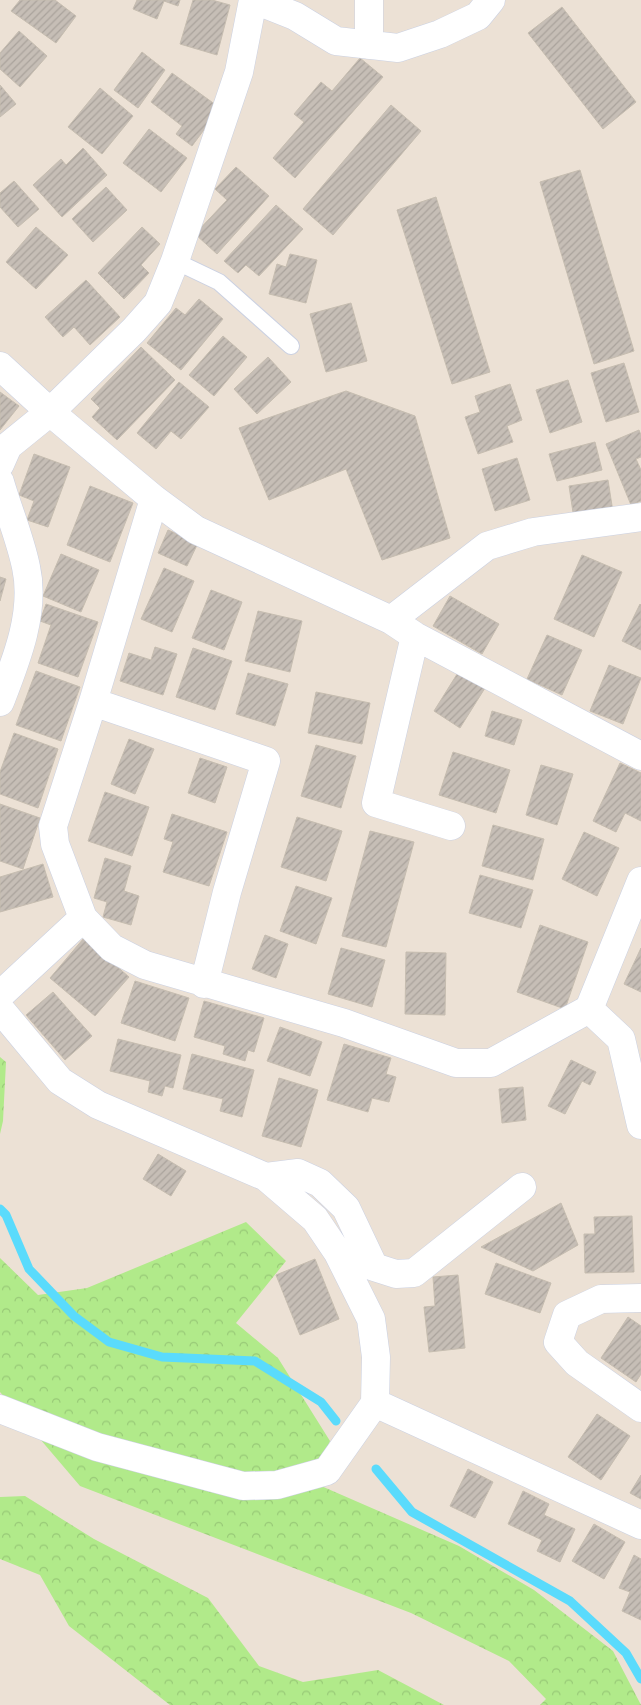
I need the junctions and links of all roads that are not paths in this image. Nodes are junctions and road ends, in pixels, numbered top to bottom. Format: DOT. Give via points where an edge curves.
graph roads {
  1 [pos="254,0"];
  2 [pos="369,0"];
  3 [pos="482,5"];
  4 [pos="369,45"];
  5 [pos="175,262"];
  6 [pos="291,346"];
  7 [pos="0,366"];
  8 [pos="50,412"];
  9 [pos="0,464"];
  10 [pos="0,482"];
  11 [pos="154,499"];
  12 [pos="641,517"];
  13 [pos="391,620"];
  14 [pos="415,636"];
  15 [pos="0,702"];
  16 [pos="93,702"];
  17 [pos="641,756"];
  18 [pos="451,826"];
  19 [pos="641,881"];
  20 [pos="83,918"];
  21 [pos="204,984"];
  22 [pos="0,995"];
  23 [pos="0,1009"];
  24 [pos="589,1009"];
  25 [pos="641,1125"];
  26 [pos="266,1177"];
  27 [pos="522,1187"];
  28 [pos="641,1298"];
  29 [pos="375,1403"];
  30 [pos="641,1408"];
  31 [pos="0,1409"];
  32 [pos="641,1525"];
  1 -- 4 [label="street" via="295,16 336,40"];
  1 -- 5 [label="street" via="238,72"];
  2 -- 4 [label="street"];
  3 -- 4 [label="street" via="440,34 398,48"];
  5 -- 6 [label="lane" via="219,282"];
  5 -- 8 [label="street" via="158,303"];
  7 -- 8 [label="street"];
  8 -- 9 [label="street" via="8,446"];
  8 -- 11 [label="street"];
  10 -- 15 [label="street" via="26,568 27,599 20,650"];
  11 -- 13 [label="street" via="196,530"];
  11 -- 16 [label="street"];
  12 -- 13 [label="street" via="533,532 487,546"];
  13 -- 14 [label="street"];
  14 -- 17 [label="street"];
  14 -- 18 [label="street" via="376,803"];
  16 -- 20 [label="street" via="53,826 55,844"];
  16 -- 21 [label="street" via="266,761"];
  19 -- 24 [label="street"];
  20 -- 21 [label="street" via="112,948 145,965"];
  20 -- 22 [label="street"];
  21 -- 24 [label="street" via="344,1023 456,1063 491,1063"];
  23 -- 26 [label="street" via="60,1081 98,1105"];
  24 -- 25 [label="street" via="621,1039"];
  26 -- 27 [label="street" via="298,1173 320,1183 346,1208 374,1267 396,1274 414,1273"];
  26 -- 29 [label="street" via="315,1219 338,1253 371,1319 376,1357"];
  28 -- 30 [label="street" via="601,1299 567,1315 558,1342 577,1363"];
  29 -- 31 [label="street" via="327,1471 277,1484 243,1486 97,1447"];
  29 -- 32 [label="street"];
}
